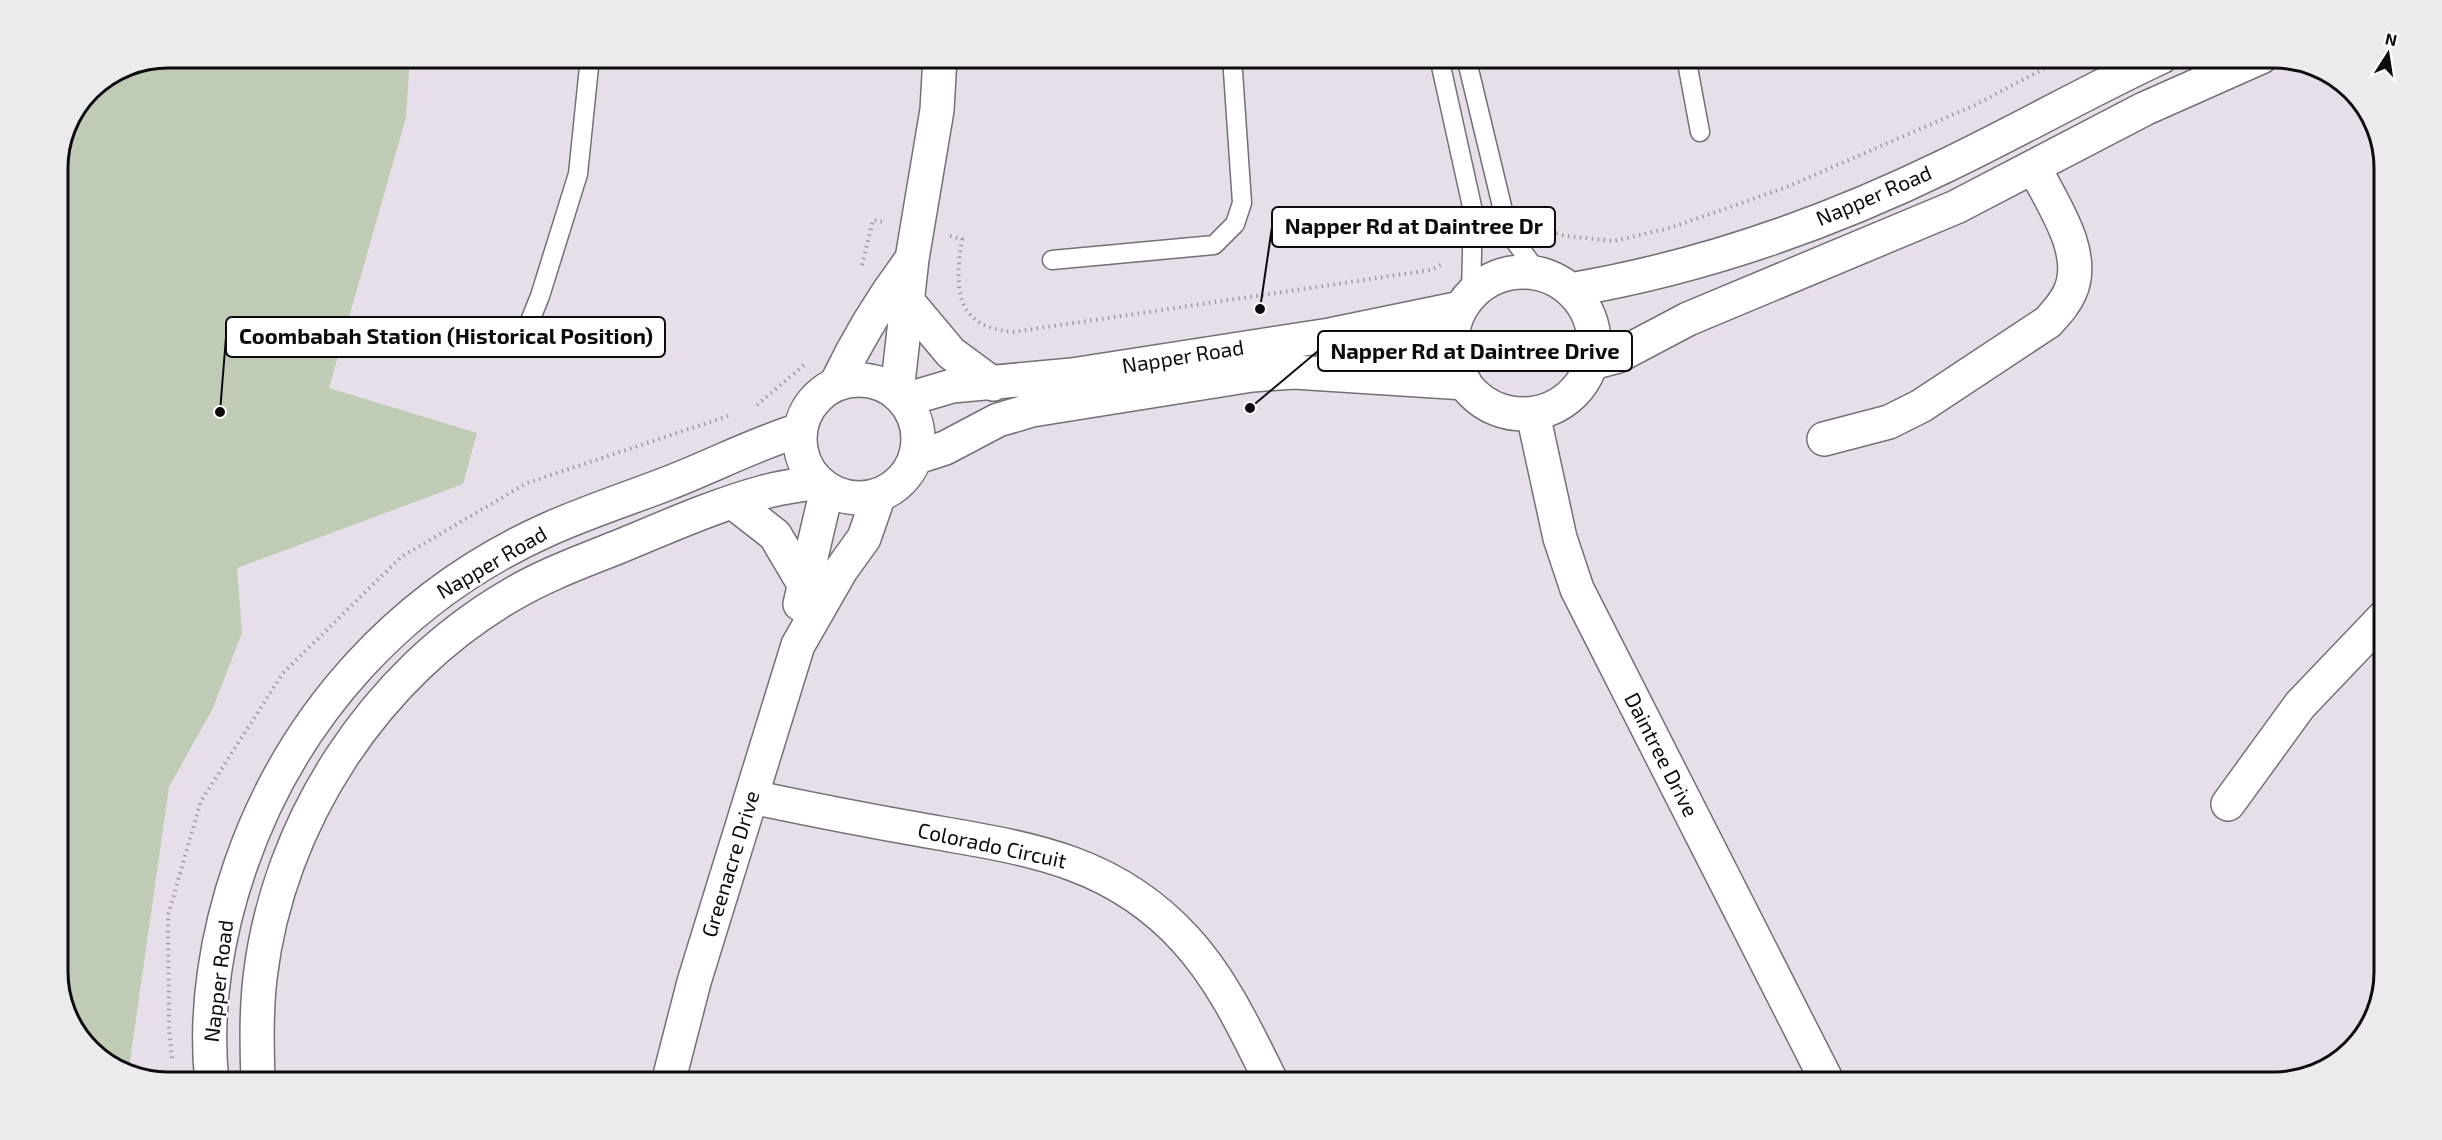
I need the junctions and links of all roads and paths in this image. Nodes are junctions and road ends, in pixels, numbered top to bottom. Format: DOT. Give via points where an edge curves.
graph roads {
  1 [pos="589,68"];
  2 [pos="939,68"];
  3 [pos="1233,68"];
  4 [pos="1441,68"];
  5 [pos="1469,68"];
  6 [pos="1688,68"];
  7 [pos="2045,68"];
  8 [pos="2139,68"];
  9 [pos="2236,68"];
  10 [pos="1484,128"];
  11 [pos="1700,132"];
  12 [pos="1456,135"];
  13 [pos="2034,167"];
  14 [pos="1511,234"];
  15 [pos="915,243"];
  16 [pos="1472,244"];
  17 [pos="1052,260"];
  18 [pos="861,269"];
  19 [pos="1539,274"];
  20 [pos="1570,290"];
  21 [pos="1466,302"];
  22 [pos="909,303"];
  23 [pos="524,336"];
  24 [pos="812,357"];
  25 [pos="1592,363"];
  26 [pos="836,384"];
  27 [pos="993,384"];
  28 [pos="1465,384"];
  29 [pos="901,396"];
  30 [pos="765,400"];
  31 [pos="1533,414"];
  32 [pos="800,430"];
  33 [pos="1824,439"];
  34 [pos="917,457"];
  35 [pos="822,485"];
  36 [pos="879,495"];
  37 [pos="734,503"];
  38 [pos="804,584"];
  39 [pos="2374,628"];
  40 [pos="798,645"];
  41 [pos="752,797"];
  42 [pos="2228,804"];
  43 [pos="213,1072"];
  44 [pos="258,1072"];
  45 [pos="671,1072"];
  46 [pos="1266,1072"];
  47 [pos="1822,1072"];
  1 -- 23 [label="lane" via="578,174"];
  2 -- 15 [label="main road" via="937,110"];
  3 -- 17 [label="lane" via="1242,203 1234,224 1214,245"];
  4 -- 12 [label="lane"];
  5 -- 10 [label="lane"];
  6 -- 11 [label="lane"];
  7 -- 14 [label="path" via="1975,105 1787,187 1670,228 1614,241 1566,236 1541,227"];
  8 -- 20 [label="main road, Napper Road" via="1945,166 1845,209 1771,237 1625,281"];
  9 -- 13 [label="main road, Napper Road" via="2145,109"];
  10 -- 12 [label="lane"];
  10 -- 14 [label="lane" via="1500,203"];
  12 -- 16 [label="lane" via="1473,211"];
  13 -- 25 [label="main road, Napper Road" via="1956,207 1688,319 1618,356"];
  13 -- 33 [label="main road" via="2073,254 2071,291 2063,305 2048,322 1921,406 1889,422"];
  14 -- 19 [label="lane"];
  15 -- 16 [label="path" via="962,239 957,277 961,302 983,326 1013,332 1431,270 1445,263 1451,249"];
  15 -- 18 [label="path" via="873,220"];
  15 -- 22 [label="main road"];
  15 -- 26 [label="main road"];
  16 -- 21 [label="lane"];
  19 -- 20 [label="main road"];
  19 -- 21 [label="main road" via="1502,276 1485,283"];
  20 -- 25 [label="main road" via="1584,305 1592,323"];
  21 -- 27 [label="main road, Napper Road" via="1330,335"];
  21 -- 28 [label="main road" via="1454,327 1452,346"];
  22 -- 27 [label="main road" via="951,353"];
  22 -- 29 [label="main road"];
  24 -- 30 [label="path"];
  25 -- 31 [label="main road" via="1584,381 1570,397"];
  26 -- 29 [label="main road" via="867,380 883,384"];
  26 -- 32 [label="main road" via="819,394"];
  27 -- 29 [label="main road, Napper Road" via="952,386"];
  28 -- 31 [label="main road" via="1495,409"];
  28 -- 34 [label="main road, Napper Road" via="1341,373 1252,375 1032,411 998,420 945,448"];
  29 -- 34 [label="main road" via="916,418"];
  31 -- 47 [label="main road, Daintree Drive" via="1560,538 1577,589"];
  32 -- 35 [label="main road" via="806,467"];
  32 -- 43 [label="main road, Napper Road" via="548,530 484,563 436,594 389,633 344,680 277,778 253,829 218,949 211,1014"];
  34 -- 36 [label="main road" via="896,487"];
  35 -- 36 [label="main road" via="861,499"];
  35 -- 37 [label="main road, Napper Road" via="764,492"];
  35 -- 38 [label="main road, Greenacre Drive"];
  36 -- 40 [label="main road, Greenacre Drive" via="864,538"];
  37 -- 38 [label="main road" via="775,535"];
  37 -- 44 [label="main road, Napper Road" via="678,522 512,594 460,628 406,676 360,730 305,818 270,924 260,977"];
  38 -- 40 [label="main road, Greenacre Drive"];
  39 -- 42 [label="main road" via="2300,705"];
  40 -- 41 [label="main road, Greenacre Drive"];
  41 -- 45 [label="main road, Greenacre Drive" via="694,982"];
  41 -- 46 [label="main road, Colorado Circuit" via="1047,853 1114,881 1147,902 1185,938 1212,972"];
}
